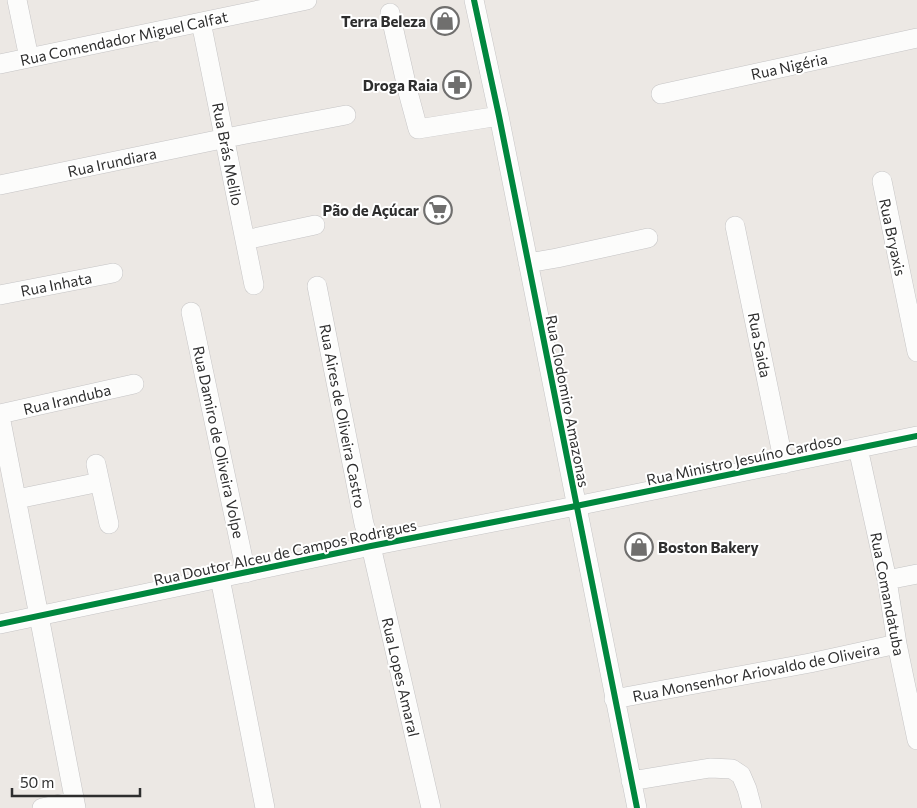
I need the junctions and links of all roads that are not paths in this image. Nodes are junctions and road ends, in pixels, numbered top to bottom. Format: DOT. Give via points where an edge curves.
graph roads {
  1 [pos="17,0"];
  2 [pos="307,0"];
  3 [pos="474,0"];
  4 [pos="390,13"];
  5 [pos="201,22"];
  6 [pos="917,38"];
  7 [pos="28,58"];
  8 [pos="0,64"];
  9 [pos="661,94"];
  10 [pos="346,115"];
  11 [pos="499,116"];
  12 [pos="224,138"];
  13 [pos="882,181"];
  14 [pos="0,185"];
  15 [pos="315,225"];
  16 [pos="736,226"];
  17 [pos="648,238"];
  18 [pos="245,240"];
  19 [pos="528,263"];
  20 [pos="113,273"];
  21 [pos="254,285"];
  22 [pos="317,286"];
  23 [pos="0,295"];
  24 [pos="191,312"];
  25 [pos="917,352"];
  26 [pos="134,384"];
  27 [pos="1,424"];
  28 [pos="917,436"];
  29 [pos="858,448"];
  30 [pos="784,464"];
  31 [pos="16,499"];
  32 [pos="576,506"];
  33 [pos="109,524"];
  34 [pos="371,546"];
  35 [pos="246,573"];
  36 [pos="917,574"];
  37 [pos="220,578"];
  38 [pos="886,580"];
  39 [pos="40,616"];
  40 [pos="0,624"];
  41 [pos="897,644"];
  42 [pos="614,699"];
  43 [pos="913,702"];
  44 [pos="917,740"];
  45 [pos="631,781"];
  46 [pos="75,805"];
  47 [pos="42,808"];
  48 [pos="265,808"];
  49 [pos="431,808"];
  50 [pos="637,808"];
  51 [pos="752,808"];
  1 -- 7 [label="street"];
  2 -- 5 [label="street, Rua Comendador Miguel Calfat"];
  3 -- 11 [label="street, Rua Clodomiro Amazonas"];
  4 -- 11 [label="street" via="418,129"];
  5 -- 7 [label="street, Rua Comendador Miguel Calfat"];
  5 -- 12 [label="street, Rua Brás Melilo"];
  6 -- 9 [label="street, Rua Nigéria"];
  7 -- 8 [label="street, Rua Comendador Miguel Calfat"];
  10 -- 12 [label="street, Rua Irundiara"];
  11 -- 19 [label="street, Rua Clodomiro Amazonas"];
  12 -- 14 [label="street, Rua Irundiara"];
  12 -- 18 [label="street, Rua Brás Melilo"];
  13 -- 25 [label="street, Rua Bryaxis"];
  15 -- 18 [label="street"];
  16 -- 30 [label="street, Rua Saida"];
  17 -- 19 [label="street"];
  18 -- 21 [label="street, Rua Brás Melilo"];
  19 -- 32 [label="street, Rua Clodomiro Amazonas"];
  20 -- 23 [label="street, Rua Inhata"];
  22 -- 34 [label="street, Rua Aires de Oliveira Castro"];
  24 -- 35 [label="street, Rua Damiro de Oliveira Volpe"];
  26 -- 27 [label="street, Rua Iranduba"];
  27 -- 31 [label="street"];
  28 -- 29 [label="street, Rua Ministro Jesuíno Cardoso"];
  29 -- 30 [label="street, Rua Ministro Jesuíno Cardoso"];
  29 -- 38 [label="street, Rua Comandatuba"];
  30 -- 32 [label="street, Rua Ministro Jesuíno Cardoso"];
  31 -- 33 [label="street" via="98,473"];
  31 -- 39 [label="street"];
  32 -- 34 [label="street, Rua Doutor Alceu de Campos Rodrigues"];
  32 -- 42 [label="street, Rua Clodomiro Amazonas"];
  34 -- 35 [label="street, Rua Doutor Alceu de Campos Rodrigues"];
  34 -- 49 [label="street, Rua Lopes Amaral"];
  35 -- 37 [label="street, Rua Doutor Alceu de Campos Rodrigues"];
  36 -- 38 [label="street"];
  37 -- 39 [label="street, Rua Doutor Alceu de Campos Rodrigues"];
  37 -- 48 [label="street"];
  38 -- 41 [label="street, Rua Comandatuba"];
  39 -- 40 [label="street, Rua Doutor Alceu de Campos Rodrigues"];
  39 -- 46 [label="street"];
  41 -- 42 [label="street, Rua Monsenhor Ariovaldo de Oliveira"];
  41 -- 43 [label="street, Rua Comandatuba"];
  42 -- 45 [label="street, Rua Clodomiro Amazonas"];
  43 -- 44 [label="street, Rua Comandatuba"];
  45 -- 50 [label="street, Rua Clodomiro Amazonas"];
  45 -- 51 [label="street" via="710,768 732,769 741,775 748,788"];
  46 -- 47 [label="street"];
}
